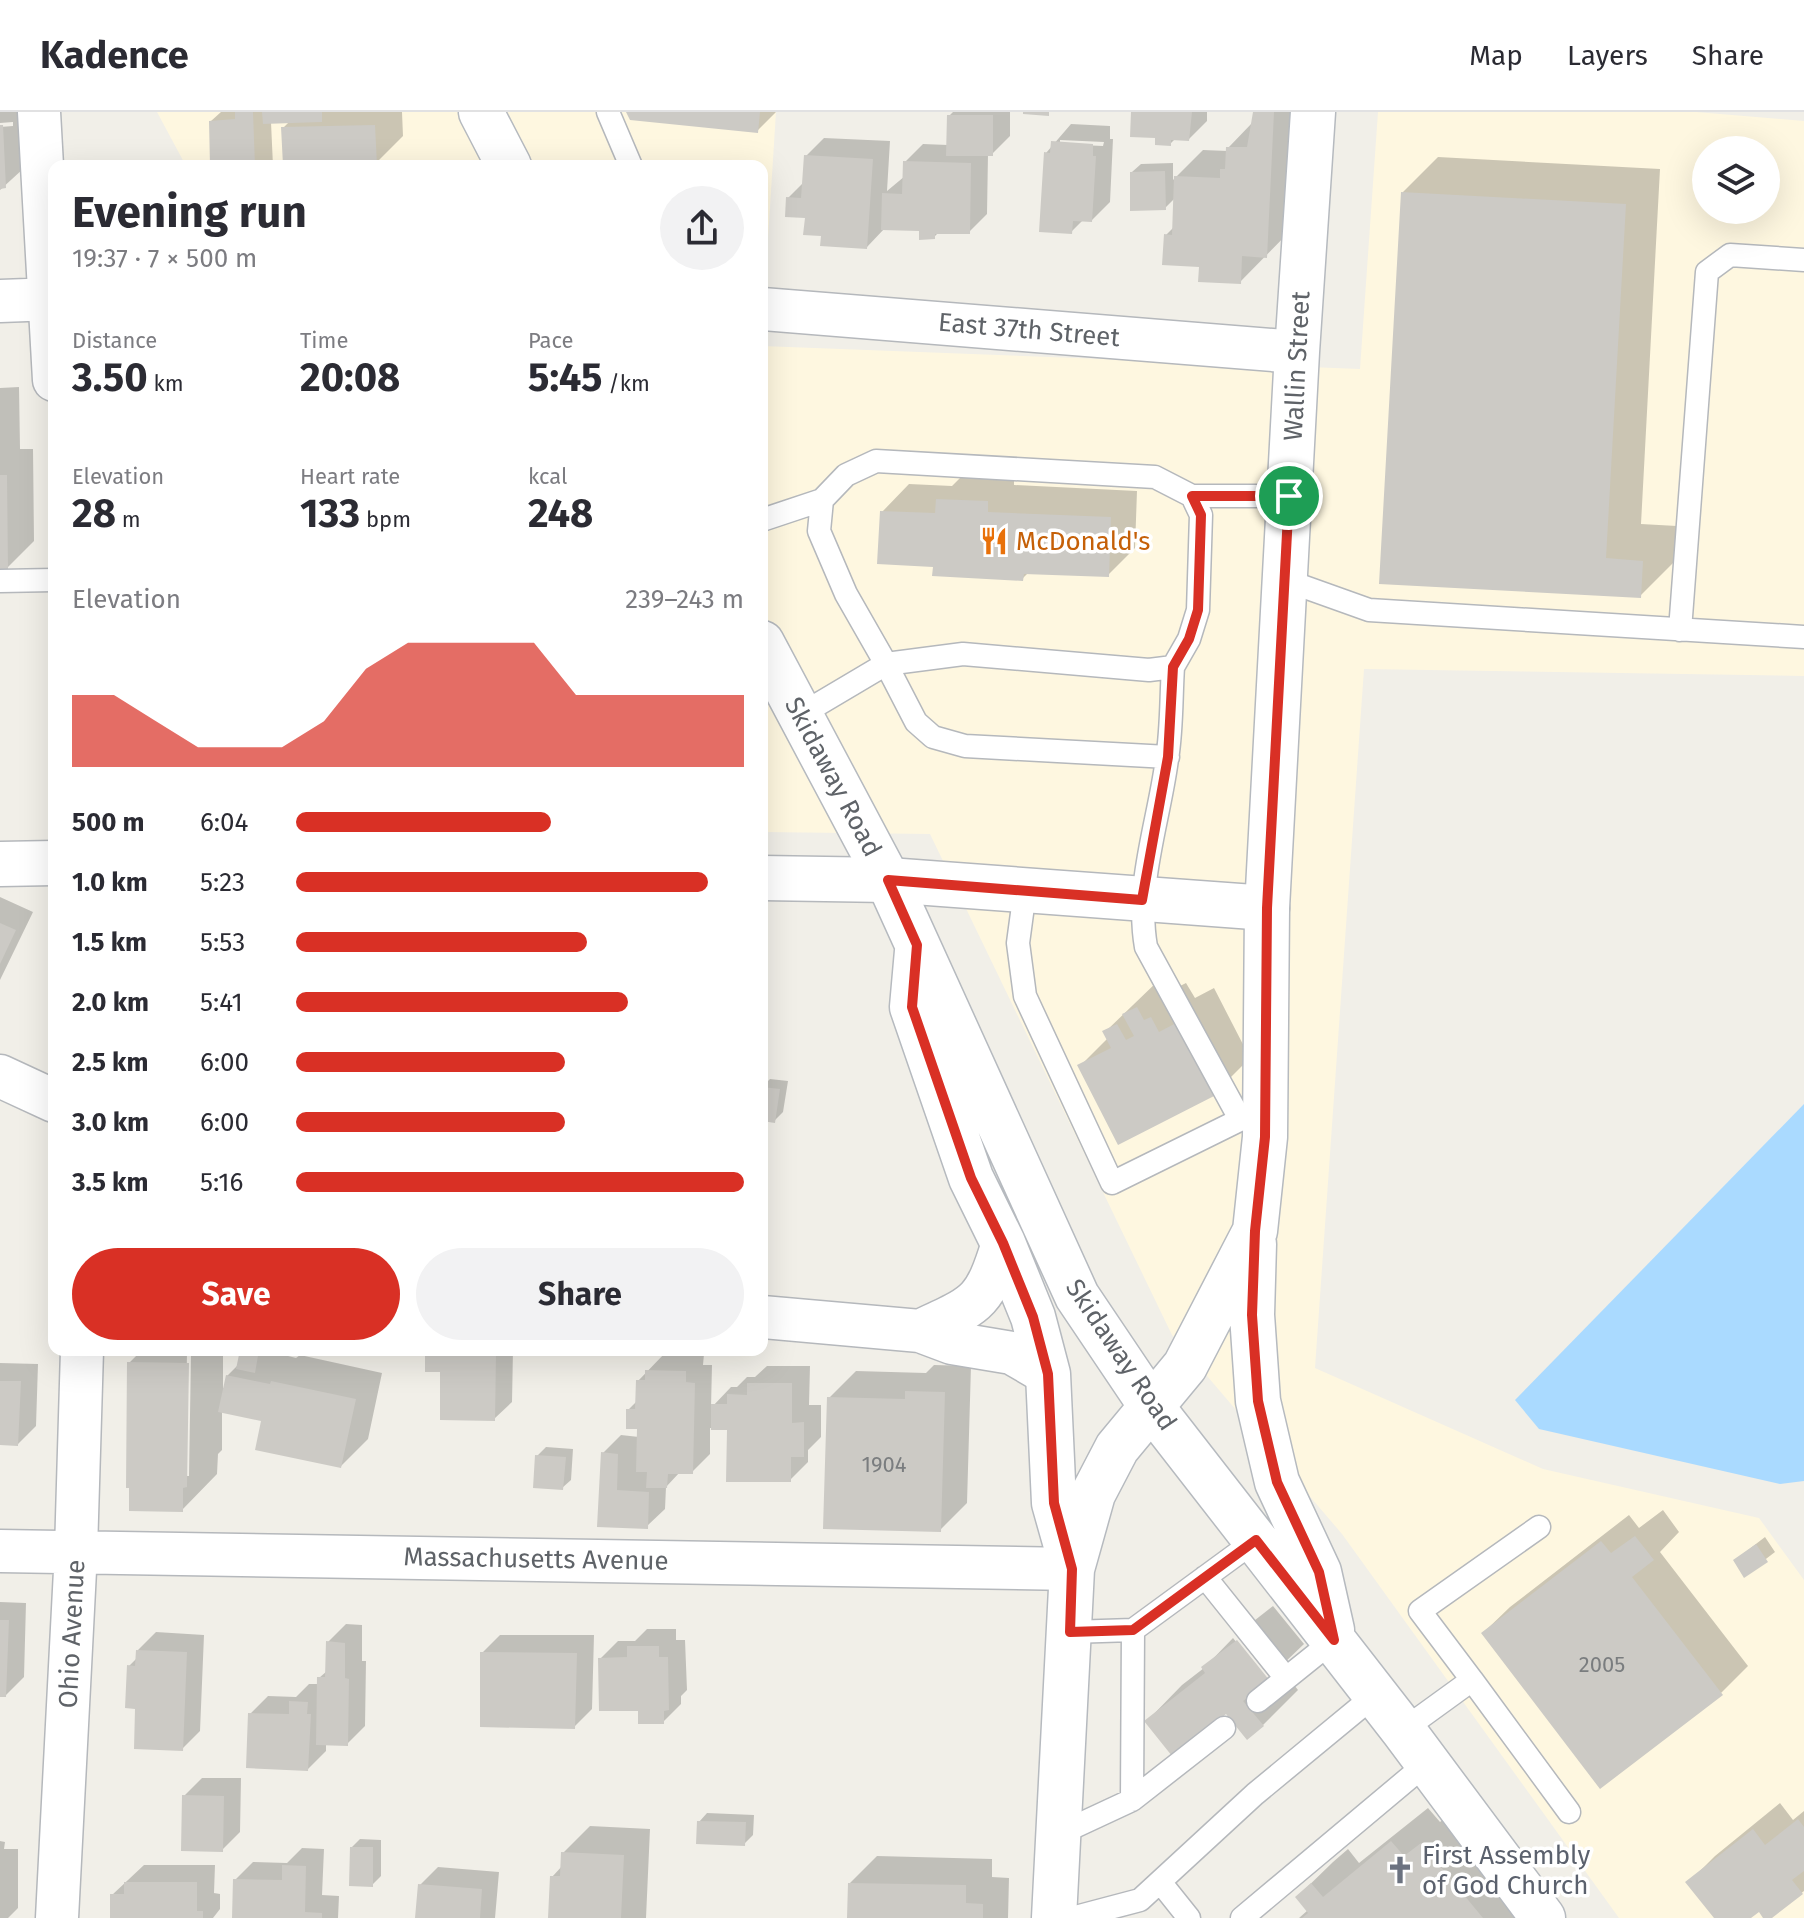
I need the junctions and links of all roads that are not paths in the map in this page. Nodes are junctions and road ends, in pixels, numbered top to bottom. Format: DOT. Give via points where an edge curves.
graph roads {
  1 [pos="39,112"];
  2 [pos="481,112"];
  3 [pos="608,112"];
  4 [pos="1313,112"];
  5 [pos="506,160"];
  6 [pos="628,160"];
  7 [pos="48,233"];
  8 [pos="1804,260"];
  9 [pos="48,300"];
  10 [pos="0,301"];
  11 [pos="768,309"];
  12 [pos="1297,352"];
  13 [pos="1192,496"];
  14 [pos="1289,496"];
  15 [pos="822,500"];
  16 [pos="768,518"];
  17 [pos="48,580"];
  18 [pos="1285,580"];
  19 [pos="0,581"];
  20 [pos="1680,630"];
  21 [pos="1804,637"];
  22 [pos="768,654"];
  23 [pos="886,664"];
  24 [pos="1173,667"];
  25 [pos="800,715"];
  26 [pos="1168,757"];
  27 [pos="48,863"];
  28 [pos="0,864"];
  29 [pos="768,878"];
  30 [pos="888,880"];
  31 [pos="1025,891"];
  32 [pos="1142,900"];
  33 [pos="1267,908"];
  34 [pos="917,945"];
  35 [pos="0,1076"];
  36 [pos="48,1098"];
  37 [pos="1253,1113"];
  38 [pos="1255,1231"];
  39 [pos="1003,1243"];
  40 [pos="768,1318"];
  41 [pos="920,1331"];
  42 [pos="82,1356"];
  43 [pos="1048,1374"];
  44 [pos="1151,1406"];
  45 [pos="1539,1527"];
  46 [pos="1256,1540"];
  47 [pos="0,1551"];
  48 [pos="76,1551"];
  49 [pos="1072,1569"];
  50 [pos="1205,1577"];
  51 [pos="1133,1630"];
  52 [pos="1070,1632"];
  53 [pos="1334,1640"];
  54 [pos="1286,1678"];
  55 [pos="1472,1680"];
  56 [pos="1375,1695"];
  57 [pos="1258,1701"];
  58 [pos="1224,1728"];
  59 [pos="1415,1747"];
  60 [pos="1132,1800"];
  61 [pos="1569,1812"];
  62 [pos="1059,1834"];
  63 [pos="1161,1883"];
  64 [pos="57,1918"];
  65 [pos="1054,1918"];
  66 [pos="1072,1918"];
  67 [pos="1189,1918"];
  68 [pos="1242,1918"];
  69 [pos="1543,1918"];
  1 -- 7 [label="street"];
  2 -- 5 [label="main road"];
  3 -- 6 [label="lane"];
  4 -- 12 [label="main road, Wallin Street"];
  8 -- 20 [label="lane" via="1730,255 1707,272"];
  9 -- 10 [label="street"];
  11 -- 12 [label="street, East 37th Street"];
  12 -- 14 [label="main road, Wallin Street"];
  13 -- 14 [label="lane"];
  13 -- 15 [label="lane" via="1155,477 876,461 846,475"];
  13 -- 24 [label="lane" via="1201,515 1198,610"];
  14 -- 18 [label="main road, Wallin Street"];
  15 -- 16 [label="lane"];
  15 -- 23 [label="lane" via="819,531 846,594"];
  17 -- 19 [label="lane"];
  18 -- 20 [label="lane" via="1369,610"];
  18 -- 33 [label="main road, Wallin Street"];
  20 -- 21 [label="lane"];
  22 -- 25 [label="main road, Skidaway Road"];
  23 -- 24 [label="lane" via="963,654 1149,670"];
  23 -- 25 [label="lane"];
  23 -- 26 [label="lane" via="916,722 933,737 965,746"];
  24 -- 26 [label="lane"];
  25 -- 30 [label="main road, Skidaway Road"];
  26 -- 32 [label="lane"];
  27 -- 28 [label="main road"];
  29 -- 30 [label="main road"];
  30 -- 31 [label="main road"];
  30 -- 34 [label="main road, Skidaway Road"];
  31 -- 32 [label="main road"];
  31 -- 37 [label="lane" via="1018,943 1025,996 1112,1183"];
  32 -- 33 [label="main road"];
  32 -- 37 [label="lane" via="1146,947"];
  33 -- 37 [label="main road, Wallin Street"];
  34 -- 39 [label="main road" via="912,1007 971,1178"];
  34 -- 44 [label="main road, Skidaway Road" via="1077,1296"];
  35 -- 36 [label="street"];
  37 -- 38 [label="main road, Wallin Street"];
  38 -- 44 [label="main road, Wallin Street" via="1185,1366"];
  38 -- 53 [label="main road" via="1252,1315 1258,1401 1277,1482 1319,1572"];
  39 -- 41 [label="street" via="991,1283 970,1308"];
  39 -- 43 [label="main road" via="1033,1317"];
  40 -- 41 [label="street"];
  41 -- 43 [label="street" via="952,1343 1012,1353"];
  42 -- 48 [label="street, Ohio Avenue"];
  43 -- 49 [label="main road" via="1054,1503"];
  44 -- 46 [label="main road, Skidaway Road"];
  44 -- 49 [label="main road, Wallin Street" via="1117,1448 1093,1494"];
  45 -- 55 [label="lane" via="1420,1611"];
  46 -- 50 [label="lane"];
  46 -- 53 [label="main road, Skidaway Road"];
  47 -- 48 [label="street, Massachusetts Avenue"];
  48 -- 49 [label="street, Massachusetts Avenue"];
  48 -- 64 [label="street, Ohio Avenue"];
  49 -- 52 [label="main road"];
  50 -- 51 [label="lane"];
  50 -- 54 [label="lane"];
  51 -- 52 [label="lane"];
  51 -- 60 [label="lane"];
  52 -- 62 [label="main road"];
  53 -- 54 [label="lane"];
  53 -- 56 [label="main road, Skidaway Road"];
  54 -- 57 [label="lane"];
  55 -- 59 [label="lane"];
  55 -- 61 [label="lane"];
  56 -- 59 [label="main road, Skidaway Road"];
  56 -- 63 [label="lane" via="1255,1794"];
  58 -- 60 [label="lane"];
  59 -- 68 [label="lane"];
  59 -- 69 [label="main road, Skidaway Road"];
  60 -- 62 [label="lane"];
  62 -- 65 [label="main road"];
  63 -- 66 [label="lane" via="1140,1900"];
  63 -- 67 [label="lane"];
}
